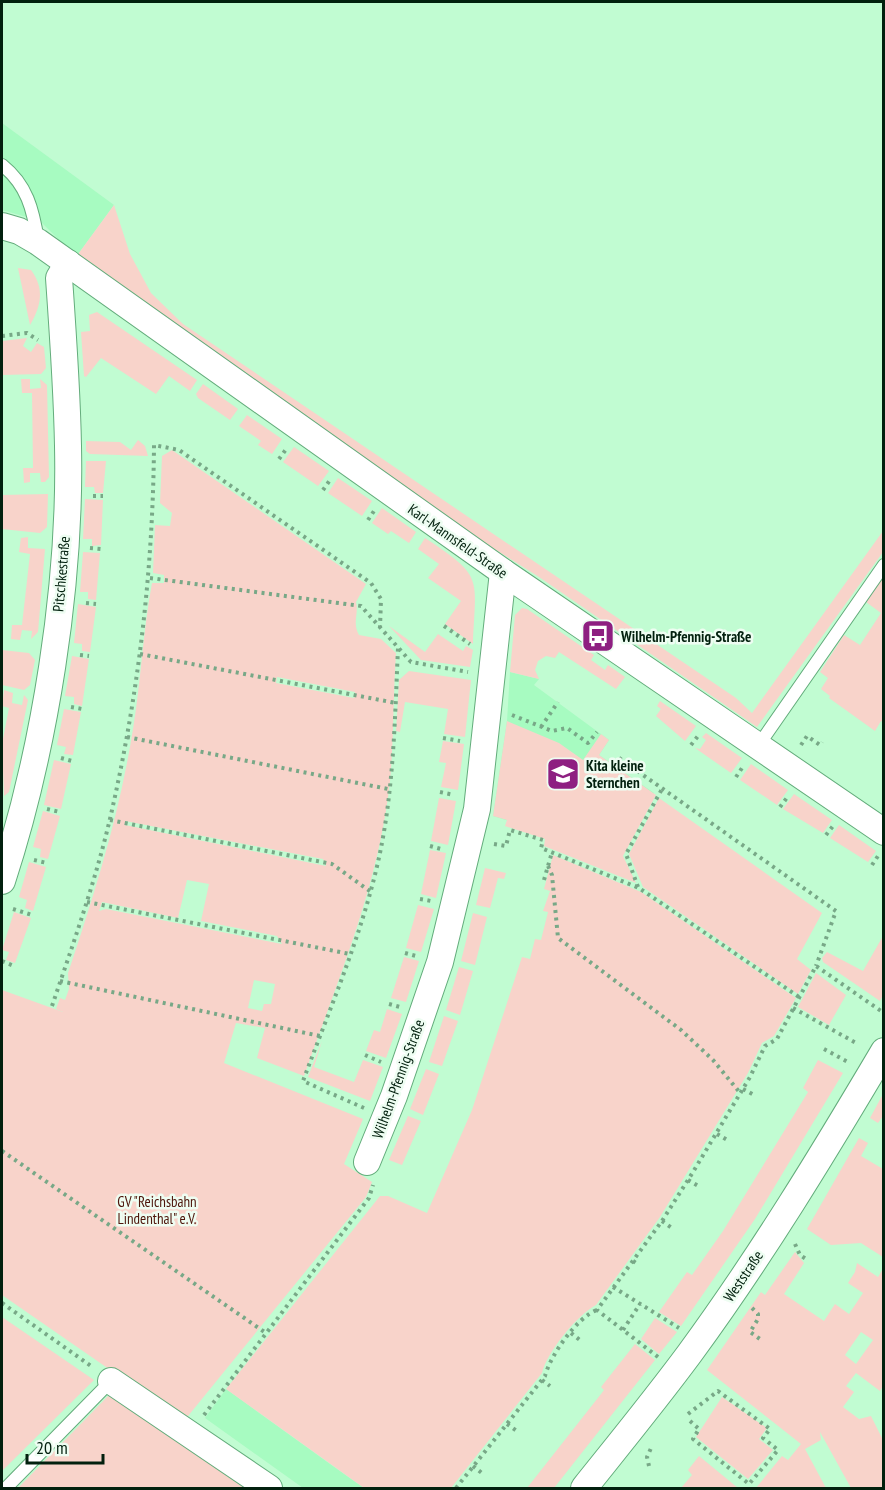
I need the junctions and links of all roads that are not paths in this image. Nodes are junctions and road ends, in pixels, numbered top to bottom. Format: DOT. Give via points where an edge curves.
graph roads {
  1 [pos="2,165"];
  2 [pos="2,226"];
  3 [pos="38,242"];
  4 [pos="68,263"];
  5 [pos="884,565"];
  6 [pos="502,572"];
  7 [pos="758,746"];
  8 [pos="884,832"];
  9 [pos="2,881"];
  10 [pos="873,1048"];
  11 [pos="367,1162"];
  12 [pos="111,1381"];
  13 [pos="6,1488"];
  14 [pos="269,1488"];
  15 [pos="584,1488"];
  1 -- 3 [label="lane" via="20,182 29,198"];
  2 -- 3 [label="street, Karl-Mannsfeld-Straße"];
  3 -- 4 [label="street, Karl-Mannsfeld-Straße"];
  4 -- 6 [label="street, Karl-Mannsfeld-Straße"];
  4 -- 9 [label="street, Pitschkestraße" via="59,278 68,447 59,603 38,747"];
  5 -- 7 [label="lane"];
  6 -- 7 [label="street, Karl-Mannsfeld-Straße"];
  6 -- 11 [label="street, Wilhelm-Pfennig-Straße" via="477,808 440,962"];
  7 -- 8 [label="street, Karl-Mannsfeld-Straße"];
  10 -- 15 [label="street, Weststraße" via="794,1201 672,1376"];
  12 -- 13 [label="lane"];
  12 -- 14 [label="street"];
}
